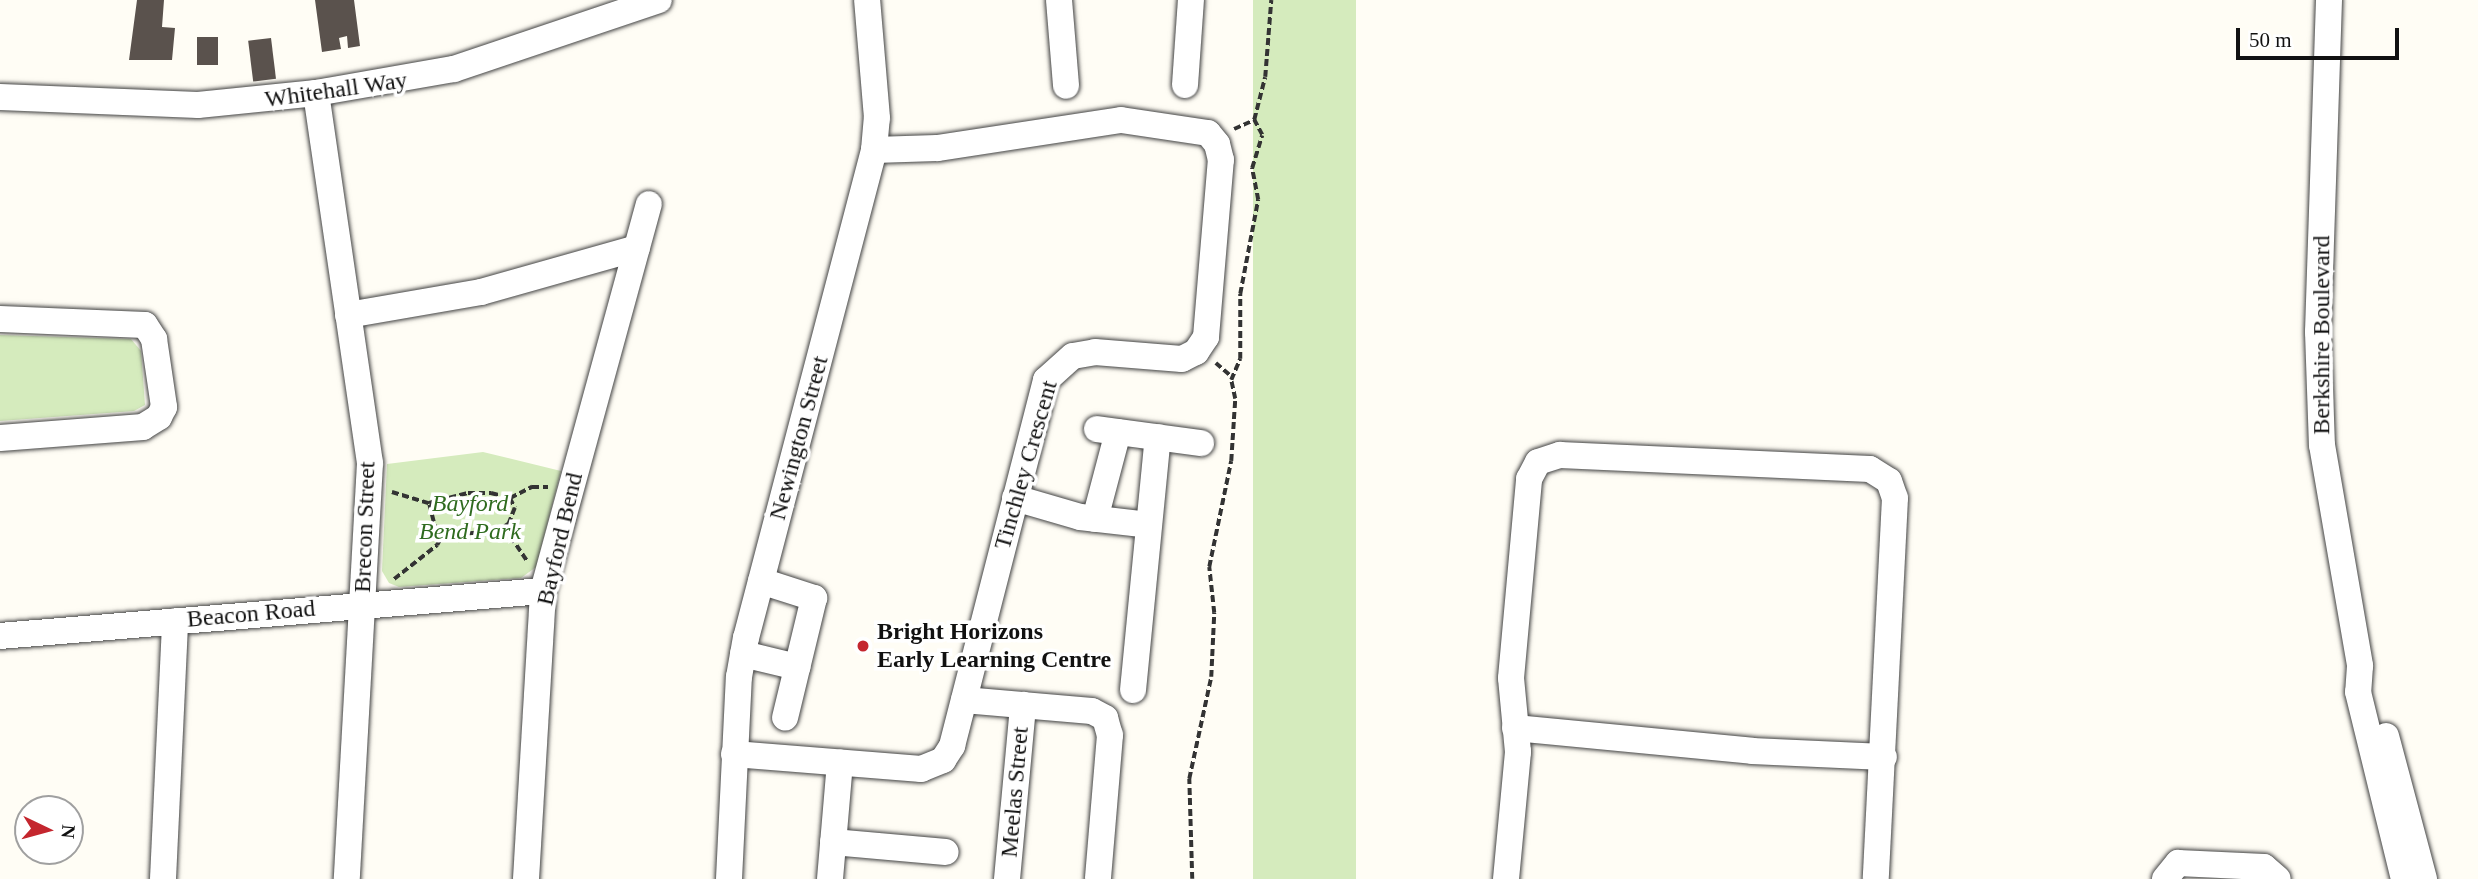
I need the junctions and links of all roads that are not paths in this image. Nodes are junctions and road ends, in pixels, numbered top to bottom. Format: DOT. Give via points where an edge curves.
graph roads {
  1 [pos="659,0"];
  2 [pos="867,0"];
  3 [pos="1059,0"];
  4 [pos="1191,0"];
  5 [pos="2329,0"];
  6 [pos="1185,85"];
  7 [pos="1066,86"];
  8 [pos="316,93"];
  9 [pos="0,97"];
  10 [pos="874,150"];
  11 [pos="649,204"];
  12 [pos="637,248"];
  13 [pos="348,315"];
  14 [pos="0,319"];
  15 [pos="1158,437"];
  16 [pos="0,438"];
  17 [pos="1201,443"];
  18 [pos="1015,498"];
  19 [pos="1095,519"];
  20 [pos="1149,525"];
  21 [pos="761,581"];
  22 [pos="544,587"];
  23 [pos="367,604"];
  24 [pos="175,621"];
  25 [pos="0,636"];
  26 [pos="743,654"];
  27 [pos="2360,666"];
  28 [pos="797,667"];
  29 [pos="1133,690"];
  30 [pos="964,700"];
  31 [pos="1023,705"];
  32 [pos="785,718"];
  33 [pos="1516,728"];
  34 [pos="734,754"];
  35 [pos="1884,757"];
  36 [pos="840,762"];
  37 [pos="833,842"];
  38 [pos="946,852"];
  39 [pos="2222,872"];
  40 [pos="163,879"];
  41 [pos="347,879"];
  42 [pos="526,879"];
  43 [pos="729,879"];
  44 [pos="830,879"];
  45 [pos="1007,879"];
  46 [pos="1098,879"];
  47 [pos="1506,879"];
  48 [pos="1875,879"];
  49 [pos="2165,879"];
  50 [pos="2278,879"];
  51 [pos="2404,879"];
  52 [pos="2424,879"];
  1 -- 8 [label="street, Whitehall Way" via="454,69"];
  2 -- 10 [label="street, Newington Street" via="877,118"];
  3 -- 7 [label="street"];
  4 -- 6 [label="street"];
  5 -- 27 [label="street, Berkshire Boulevard" via="2318,395 2329,496"];
  8 -- 9 [label="street, Whitehall Way" via="198,105"];
  8 -- 13 [label="street, Brecon Street"];
  10 -- 18 [label="street, Tinchley Crescent" via="937,148 1121,120 1202,130 1217,144 1221,160 1202,345 1182,359 1095,352 1063,360 1045,380"];
  10 -- 21 [label="street, Newington Street"];
  11 -- 12 [label="street, Bayford Bend"];
  12 -- 13 [label="street" via="481,292"];
  12 -- 22 [label="street, Bayford Bend"];
  13 -- 23 [label="street, Brecon Street" via="370,489"];
  14 -- 16 [label="street" via="145,325 154,339 164,407 159,417 143,427"];
  15 -- 17 [label="street"];
  15 -- 19 [label="street" via="1108,430"];
  15 -- 20 [label="street"];
  18 -- 19 [label="street"];
  18 -- 30 [label="street, Tinchley Crescent"];
  19 -- 20 [label="street"];
  20 -- 29 [label="street"];
  21 -- 26 [label="street, Newington Street"];
  21 -- 28 [label="street" via="814,598"];
  22 -- 23 [label="street, Beacon Road"];
  22 -- 42 [label="street, Bayford Bend"];
  23 -- 24 [label="street, Beacon Road"];
  23 -- 41 [label="street, Brecon Street"];
  24 -- 25 [label="street, Beacon Road"];
  24 -- 40 [label="street"];
  26 -- 28 [label="street"];
  26 -- 34 [label="street, Newington Street"];
  27 -- 51 [label="street, Berkshire Boulevard" via="2363,718"];
  27 -- 52 [label="street, Berkshire Boulevard" via="2379,713"];
  28 -- 32 [label="street"];
  30 -- 31 [label="street"];
  30 -- 36 [label="street, Tinchley Crescent" via="952,746 937,764 921,769"];
  31 -- 45 [label="street, Meelas Street"];
  31 -- 46 [label="street" via="1092,711 1108,723"];
  33 -- 35 [label="street" via="1752,751"];
  33 -- 35 [label="street" via="1511,678 1529,479 1538,462 1560,455 1870,469 1889,481 1895,498"];
  33 -- 47 [label="street" via="1518,752"];
  34 -- 36 [label="street, Tinchley Crescent"];
  34 -- 43 [label="street, Newington Street"];
  35 -- 48 [label="street"];
  36 -- 37 [label="street"];
  37 -- 38 [label="street"];
  37 -- 44 [label="street"];
  39 -- 49 [label="street" via="2178,863"];
  39 -- 50 [label="street" via="2264,867"];
}
